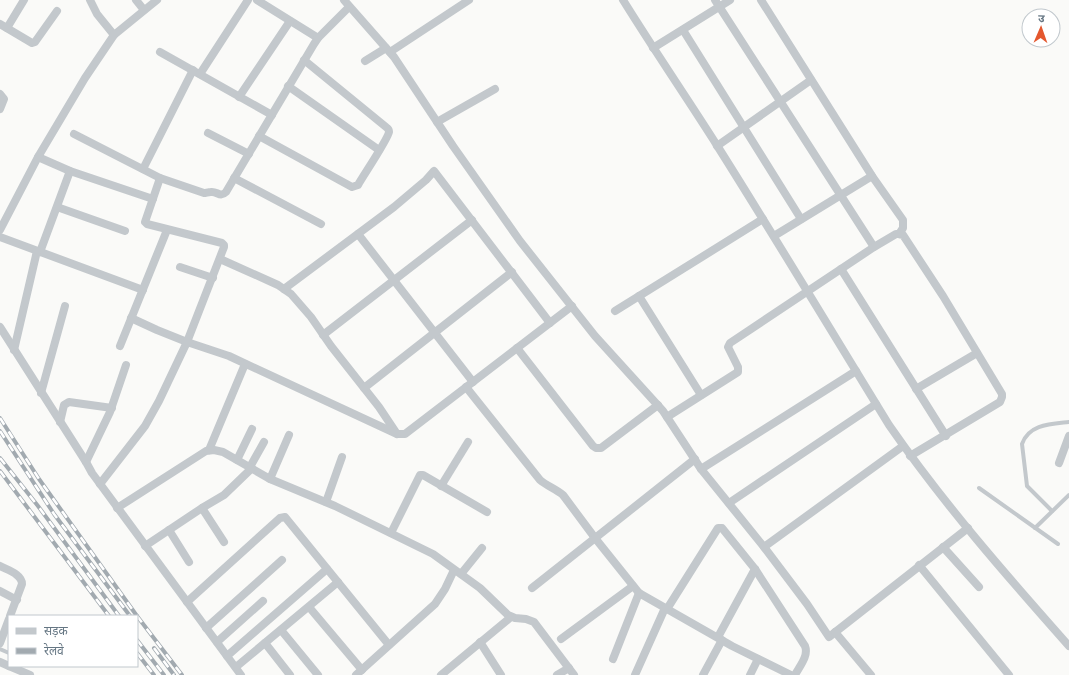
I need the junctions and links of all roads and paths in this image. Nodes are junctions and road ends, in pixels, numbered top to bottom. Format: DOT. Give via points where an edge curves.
graph roads {
  1 [pos="24,0"];
  2 [pos="90,0"];
  3 [pos="136,0"];
  4 [pos="157,0"];
  5 [pos="248,0"];
  6 [pos="258,0"];
  7 [pos="469,0"];
  8 [pos="623,0"];
  9 [pos="730,0"];
  10 [pos="761,0"];
  11 [pos="346,2"];
  12 [pos="717,3"];
  13 [pos="144,10"];
  14 [pos="57,11"];
  15 [pos="290,21"];
  16 [pos="3,26"];
  17 [pos="682,30"];
  18 [pos="114,35"];
  19 [pos="318,38"];
  20 [pos="653,48"];
  21 [pos="388,50"];
  22 [pos="160,52"];
  23 [pos="304,60"];
  24 [pos="365,61"];
  25 [pos="196,72"];
  26 [pos="811,80"];
  27 [pos="288,86"];
  28 [pos="495,89"];
  29 [pos="0,94"];
  30 [pos="239,97"];
  31 [pos="780,102"];
  32 [pos="0,109"];
  33 [pos="272,115"];
  34 [pos="437,122"];
  35 [pos="743,128"];
  36 [pos="208,133"];
  37 [pos="74,134"];
  38 [pos="259,136"];
  39 [pos="717,146"];
  40 [pos="379,150"];
  41 [pos="249,154"];
  42 [pos="38,157"];
  43 [pos="143,169"];
  44 [pos="70,171"];
  45 [pos="872,176"];
  46 [pos="160,178"];
  47 [pos="234,178"];
  48 [pos="841,196"];
  49 [pos="153,199"];
  50 [pos="57,207"];
  51 [pos="763,219"];
  52 [pos="801,219"];
  53 [pos="472,220"];
  54 [pos="321,224"];
  55 [pos="0,230"];
  56 [pos="167,230"];
  57 [pos="125,231"];
  58 [pos="358,234"];
  59 [pos="899,234"];
  60 [pos="774,236"];
  61 [pos="0,237"];
  62 [pos="874,247"];
  63 [pos="39,252"];
  64 [pos="220,260"];
  65 [pos="180,267"];
  66 [pos="841,269"];
  67 [pos="512,272"];
  68 [pos="213,278"];
  69 [pos="395,281"];
  70 [pos="284,289"];
  71 [pos="143,290"];
  72 [pos="807,290"];
  73 [pos="639,296"];
  74 [pos="65,306"];
  75 [pos="572,306"];
  76 [pos="615,311"];
  77 [pos="131,318"];
  78 [pos="550,323"];
  79 [pos="0,328"];
  80 [pos="434,332"];
  81 [pos="323,335"];
  82 [pos="187,342"];
  83 [pos="120,346"];
  84 [pos="517,348"];
  85 [pos="14,350"];
  86 [pos="977,353"];
  87 [pos="245,364"];
  88 [pos="126,365"];
  89 [pos="856,371"];
  90 [pos="470,384"];
  91 [pos="364,388"];
  92 [pos="916,389"];
  93 [pos="41,393"];
  94 [pos="701,395"];
  95 [pos="876,404"];
  96 [pos="658,405"];
  97 [pos="112,408"];
  98 [pos="667,417"];
  99 [pos="60,422"];
  100 [pos="1069,422"];
  101 [pos="252,429"];
  102 [pos="397,434"];
  103 [pos="289,435"];
  104 [pos="946,436"];
  105 [pos="1069,436"];
  106 [pos="264,442"];
  107 [pos="468,442"];
  108 [pos="903,446"];
  109 [pos="209,450"];
  110 [pos="910,456"];
  111 [pos="342,457"];
  112 [pos="237,460"];
  113 [pos="695,460"];
  114 [pos="86,462"];
  115 [pos="1059,462"];
  116 [pos="251,468"];
  117 [pos="701,469"];
  118 [pos="270,478"];
  119 [pos="100,484"];
  120 [pos="441,486"];
  121 [pos="978,488"];
  122 [pos="1069,495"];
  123 [pos="326,502"];
  124 [pos="729,503"];
  125 [pos="117,508"];
  126 [pos="202,508"];
  127 [pos="487,512"];
  128 [pos="1052,512"];
  129 [pos="968,528"];
  130 [pos="1035,528"];
  131 [pos="169,530"];
  132 [pos="391,533"];
  133 [pos="595,538"];
  134 [pos="224,542"];
  135 [pos="1058,544"];
  136 [pos="145,546"];
  137 [pos="764,547"];
  138 [pos="943,547"];
  139 [pos="482,548"];
  140 [pos="282,560"];
  141 [pos="189,562"];
  142 [pos="919,565"];
  143 [pos="0,566"];
  144 [pos="327,569"];
  145 [pos="755,569"];
  146 [pos="458,572"];
  147 [pos="338,582"];
  148 [pos="632,586"];
  149 [pos="979,587"];
  150 [pos="532,588"];
  151 [pos="0,591"];
  152 [pos="639,593"];
  153 [pos="17,600"];
  154 [pos="187,602"];
  155 [pos="263,602"];
  156 [pos="309,607"];
  157 [pos="666,608"];
  158 [pos="10,615"];
  159 [pos="511,617"];
  160 [pos="8,622"];
  161 [pos="206,628"];
  162 [pos="281,630"];
  163 [pos="835,632"];
  164 [pos="720,638"];
  165 [pos="561,639"];
  166 [pos="217,642"];
  167 [pos="480,642"];
  168 [pos="0,643"];
  169 [pos="265,643"];
  170 [pos="389,645"];
  171 [pos="1069,646"];
  172 [pos="227,656"];
  173 [pos="613,659"];
  174 [pos="758,659"];
  175 [pos="11,667"];
  176 [pos="236,667"];
  177 [pos="359,672"];
  178 [pos="572,672"];
  179 [pos="30,675"];
  180 [pos="241,675"];
  181 [pos="290,675"];
  182 [pos="318,675"];
  183 [pos="441,675"];
  184 [pos="501,675"];
  185 [pos="557,675"];
  186 [pos="635,675"];
  187 [pos="702,675"];
  188 [pos="750,675"];
  189 [pos="791,675"];
  190 [pos="795,675"];
  191 [pos="871,675"];
  192 [pos="1009,675"];
  1 -- 16 [label="street"];
  2 -- 18 [label="street" via="97,14"];
  3 -- 13 [label="street"];
  4 -- 13 [label="street"];
  5 -- 25 [label="street"];
  6 -- 15 [label="street"];
  7 -- 21 [label="street"];
  8 -- 20 [label="street"];
  9 -- 12 [label="street"];
  10 -- 26 [label="street"];
  11 -- 19 [label="street"];
  11 -- 21 [label="street"];
  12 -- 17 [label="street"];
  12 -- 31 [label="street"];
  13 -- 18 [label="street"];
  14 -- 16 [label="street" via="38,41 32,43"];
  15 -- 19 [label="street"];
  15 -- 30 [label="street"];
  17 -- 20 [label="street"];
  17 -- 35 [label="street"];
  18 -- 42 [label="street"];
  19 -- 23 [label="street"];
  20 -- 39 [label="street"];
  21 -- 24 [label="street"];
  21 -- 34 [label="street"];
  22 -- 25 [label="street"];
  23 -- 27 [label="street"];
  23 -- 40 [label="street" via="389,130"];
  25 -- 30 [label="street"];
  25 -- 43 [label="street"];
  26 -- 31 [label="street"];
  26 -- 45 [label="street"];
  27 -- 33 [label="street"];
  27 -- 40 [label="street"];
  28 -- 34 [label="street"];
  29 -- 32 [label="street" via="4,99"];
  30 -- 33 [label="street"];
  31 -- 35 [label="street"];
  31 -- 48 [label="street"];
  33 -- 38 [label="street"];
  34 -- 75 [label="street" via="520,241"];
  35 -- 39 [label="street"];
  35 -- 52 [label="street"];
  36 -- 41 [label="street"];
  37 -- 43 [label="street"];
  38 -- 40 [label="street" via="352,187 358,185"];
  38 -- 41 [label="street"];
  39 -- 51 [label="street"];
  41 -- 47 [label="street"];
  42 -- 44 [label="street"];
  42 -- 55 [label="street"];
  43 -- 46 [label="street"];
  44 -- 49 [label="street"];
  44 -- 50 [label="street"];
  45 -- 48 [label="street"];
  45 -- 59 [label="street" via="903,220 903,228"];
  46 -- 47 [label="street" via="204,193 220,195 226,192"];
  46 -- 49 [label="street"];
  47 -- 54 [label="street"];
  48 -- 52 [label="street"];
  48 -- 62 [label="street"];
  49 -- 56 [label="street" via="145,222"];
  50 -- 57 [label="street"];
  50 -- 63 [label="street"];
  51 -- 60 [label="street"];
  51 -- 73 [label="street"];
  52 -- 60 [label="street"];
  53 -- 58 [label="street" via="434,171"];
  53 -- 67 [label="street"];
  53 -- 69 [label="street"];
  56 -- 64 [label="street" via="222,243 224,247"];
  56 -- 71 [label="street"];
  58 -- 69 [label="street"];
  58 -- 70 [label="street"];
  59 -- 62 [label="street"];
  59 -- 86 [label="street" via="903,235"];
  60 -- 72 [label="street"];
  61 -- 63 [label="street"];
  62 -- 66 [label="street"];
  63 -- 71 [label="street"];
  63 -- 85 [label="street"];
  64 -- 68 [label="street"];
  64 -- 70 [label="street"];
  65 -- 68 [label="street"];
  66 -- 72 [label="street"];
  66 -- 92 [label="street"];
  67 -- 78 [label="street"];
  67 -- 80 [label="street"];
  68 -- 82 [label="street"];
  69 -- 80 [label="street"];
  69 -- 81 [label="street"];
  70 -- 81 [label="street" via="298,302"];
  71 -- 77 [label="street"];
  72 -- 89 [label="street"];
  72 -- 94 [label="street" via="730,343 728,347 738,372"];
  73 -- 76 [label="street"];
  73 -- 94 [label="street"];
  74 -- 93 [label="street"];
  75 -- 78 [label="street"];
  75 -- 96 [label="street" via="595,336"];
  77 -- 82 [label="street"];
  77 -- 83 [label="street"];
  78 -- 84 [label="street"];
  79 -- 85 [label="street"];
  80 -- 90 [label="street"];
  80 -- 91 [label="street"];
  81 -- 91 [label="street"];
  82 -- 87 [label="street"];
  82 -- 119 [label="street" via="146,426"];
  84 -- 90 [label="street"];
  84 -- 96 [label="street" via="596,448 601,448"];
  85 -- 93 [label="street"];
  86 -- 92 [label="street"];
  86 -- 104 [label="street" via="1002,394 1002,400"];
  87 -- 102 [label="street"];
  87 -- 109 [label="street"];
  88 -- 97 [label="street"];
  89 -- 95 [label="street"];
  89 -- 117 [label="street"];
  90 -- 102 [label="street" via="405,434"];
  90 -- 133 [label="street" via="540,480 564,495"];
  91 -- 102 [label="street"];
  92 -- 104 [label="street"];
  93 -- 99 [label="street"];
  94 -- 98 [label="street"];
  95 -- 108 [label="street"];
  95 -- 124 [label="street"];
  96 -- 98 [label="street"];
  97 -- 99 [label="street" via="69,402 64,405"];
  97 -- 114 [label="street"];
  98 -- 113 [label="street"];
  99 -- 114 [label="street"];
  100 -- 128 [label="lane" via="1037,427 1022,444 1027,486"];
  101 -- 112 [label="street"];
  103 -- 118 [label="street"];
  104 -- 110 [label="street"];
  105 -- 115 [label="street"];
  106 -- 116 [label="street"];
  107 -- 120 [label="street"];
  108 -- 110 [label="street"];
  108 -- 137 [label="street"];
  109 -- 112 [label="street" via="218,450"];
  109 -- 125 [label="street"];
  110 -- 129 [label="street"];
  111 -- 123 [label="street"];
  112 -- 116 [label="street"];
  113 -- 117 [label="street"];
  113 -- 133 [label="street"];
  114 -- 119 [label="street"];
  116 -- 118 [label="street"];
  116 -- 126 [label="street" via="224,494"];
  117 -- 124 [label="street"];
  118 -- 123 [label="street"];
  119 -- 125 [label="street"];
  120 -- 127 [label="street"];
  120 -- 132 [label="street" via="420,475"];
  121 -- 130 [label="lane"];
  122 -- 128 [label="lane"];
  123 -- 132 [label="street"];
  124 -- 137 [label="street"];
  125 -- 136 [label="street"];
  126 -- 131 [label="street"];
  126 -- 134 [label="street"];
  128 -- 130 [label="lane"];
  129 -- 138 [label="street"];
  129 -- 171 [label="street"];
  130 -- 135 [label="lane"];
  131 -- 136 [label="street"];
  131 -- 141 [label="street"];
  132 -- 146 [label="street" via="439,557"];
  133 -- 148 [label="street"];
  133 -- 150 [label="street"];
  136 -- 154 [label="street"];
  137 -- 163 [label="street" via="829,637"];
  138 -- 142 [label="street"];
  138 -- 149 [label="street"];
  139 -- 146 [label="street"];
  140 -- 161 [label="street"];
  142 -- 163 [label="street"];
  142 -- 192 [label="street"];
  143 -- 153 [label="street" via="22,580"];
  144 -- 147 [label="street"];
  144 -- 154 [label="street" via="282,516"];
  144 -- 172 [label="street"];
  145 -- 157 [label="street" via="722,528 718,528"];
  145 -- 164 [label="street"];
  145 -- 190 [label="street" via="806,650"];
  146 -- 159 [label="street" via="480,588"];
  146 -- 170 [label="street" via="435,604"];
  147 -- 156 [label="street"];
  147 -- 170 [label="street"];
  148 -- 152 [label="street"];
  148 -- 165 [label="street"];
  151 -- 153 [label="street"];
  152 -- 157 [label="street"];
  152 -- 173 [label="street"];
  153 -- 158 [label="street"];
  154 -- 161 [label="street"];
  155 -- 166 [label="street"];
  156 -- 162 [label="street"];
  156 -- 177 [label="street"];
  157 -- 164 [label="street"];
  157 -- 186 [label="street"];
  159 -- 167 [label="street"];
  159 -- 178 [label="street" via="534,622"];
  160 -- 168 [label="street"];
  161 -- 166 [label="street"];
  162 -- 169 [label="street"];
  162 -- 182 [label="street"];
  163 -- 191 [label="street"];
  164 -- 174 [label="street"];
  164 -- 187 [label="street"];
  166 -- 172 [label="street"];
  167 -- 183 [label="street"];
  167 -- 184 [label="street"];
  169 -- 176 [label="street"];
  169 -- 181 [label="street"];
  170 -- 177 [label="street"];
  172 -- 176 [label="street"];
  174 -- 188 [label="street"];
  174 -- 189 [label="street"];
  175 -- 179 [label="street"];
  176 -- 180 [label="street"];
  178 -- 185 [label="street"];
}
